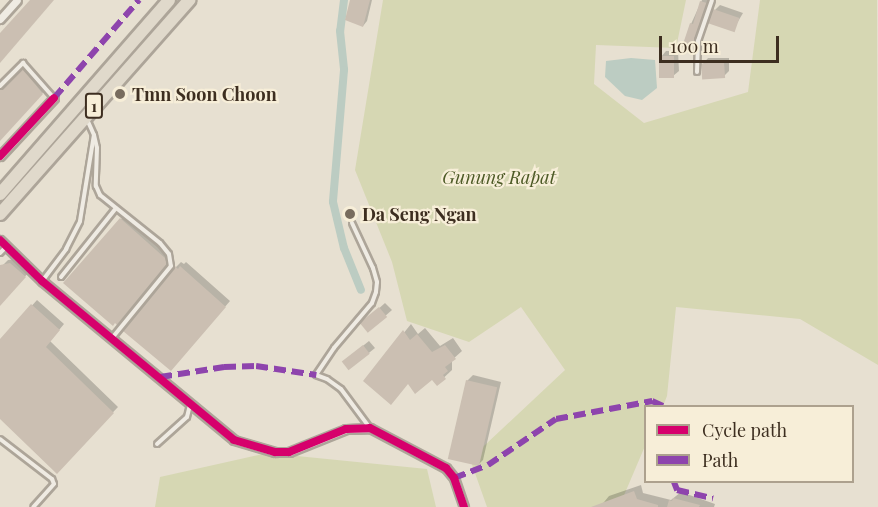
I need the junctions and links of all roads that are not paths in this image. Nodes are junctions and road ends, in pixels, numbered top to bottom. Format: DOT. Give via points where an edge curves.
graph roads {
  1 [pos="17,0"];
  2 [pos="169,0"];
  3 [pos="189,0"];
  4 [pos="712,0"];
  5 [pos="0,19"];
  6 [pos="697,72"];
  7 [pos="0,86"];
  8 [pos="54,98"];
  9 [pos="86,115"];
  10 [pos="94,135"];
  11 [pos="0,156"];
  12 [pos="1,191"];
  13 [pos="116,208"];
  14 [pos="0,214"];
  15 [pos="352,223"];
  16 [pos="0,240"];
  17 [pos="6,246"];
  18 [pos="0,253"];
  19 [pos="61,277"];
  20 [pos="42,281"];
  21 [pos="111,338"];
  22 [pos="190,405"];
  23 [pos="370,428"];
  24 [pos="0,440"];
  25 [pos="157,444"];
  26 [pos="33,507"];
  27 [pos="464,507"];
  1 -- 5 [label="street"];
  2 -- 12 [label="highway, 1"];
  3 -- 9 [label="highway, 1"];
  4 -- 6 [label="lane" via="698,41"];
  7 -- 8 [label="lane" via="23,63"];
  8 -- 11 [label="street"];
  9 -- 10 [label="lane"];
  9 -- 14 [label="highway, 1"];
  10 -- 13 [label="lane" via="96,186 100,195"];
  10 -- 20 [label="lane" via="80,221 66,249"];
  13 -- 19 [label="lane"];
  13 -- 21 [label="lane" via="160,243 169,254 171,266"];
  15 -- 23 [label="lane" via="373,268 376,292 372,303 316,375 341,389"];
  16 -- 17 [label="street"];
  17 -- 18 [label="lane"];
  17 -- 20 [label="street"];
  20 -- 21 [label="street"];
  21 -- 22 [label="street"];
  22 -- 23 [label="street" via="234,440 275,452 289,452 346,429"];
  22 -- 25 [label="lane" via="187,417"];
  23 -- 27 [label="street" via="446,468 454,478"];
  24 -- 26 [label="lane" via="52,479 54,484"];
}
